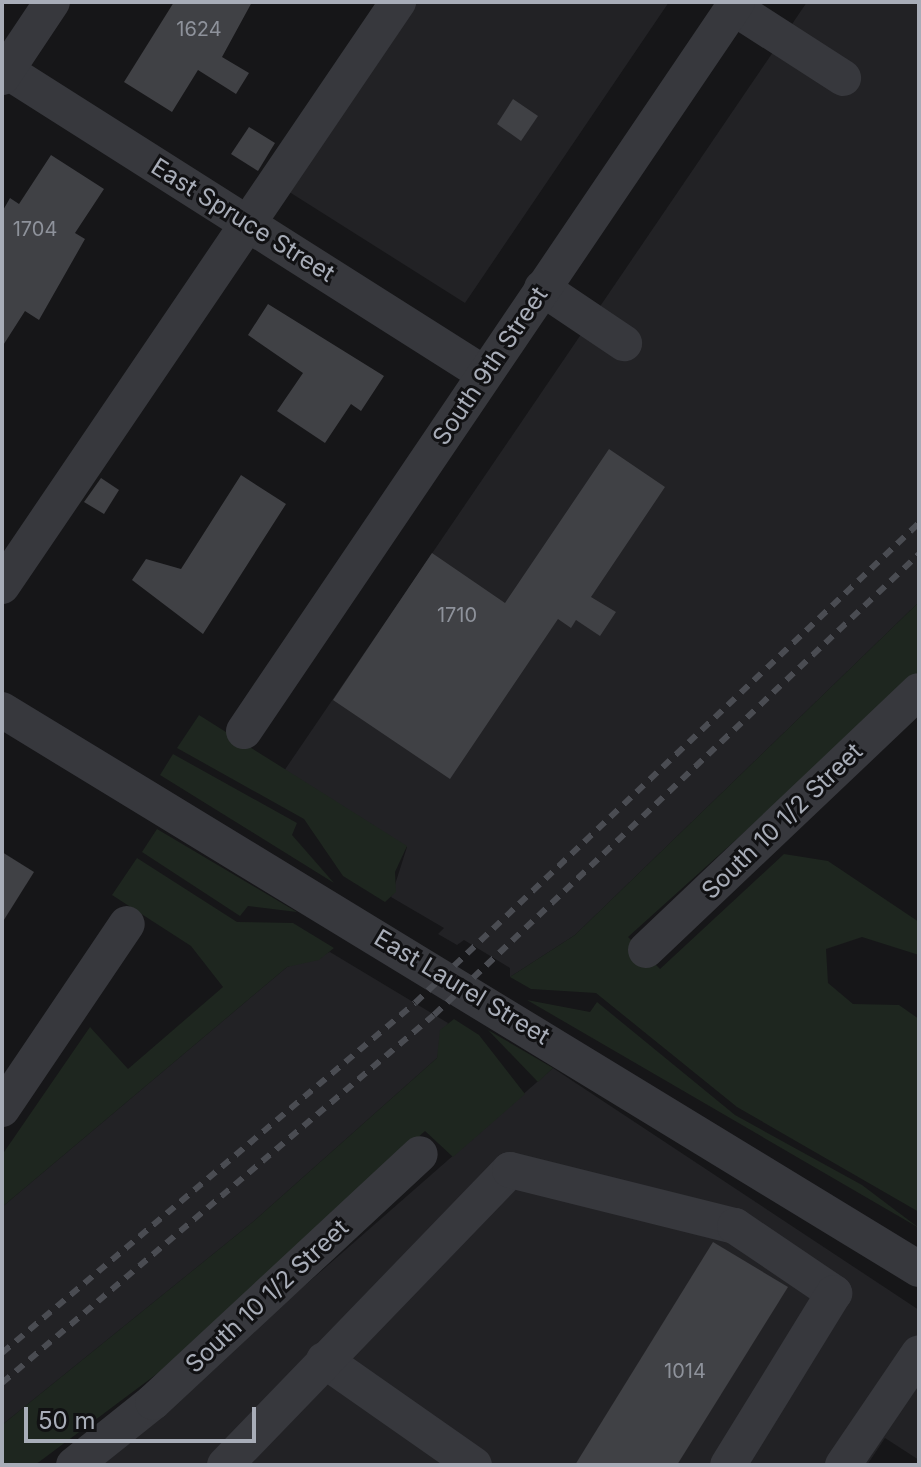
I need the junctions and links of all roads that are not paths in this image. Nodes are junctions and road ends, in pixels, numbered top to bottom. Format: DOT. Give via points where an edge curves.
graph roads {
  1 [pos="52,2"];
  2 [pos="398,2"];
  3 [pos="735,4"];
  4 [pos="3,72"];
  5 [pos="843,78"];
  6 [pos="251,223"];
  7 [pos="542,288"];
  8 [pos="624,343"];
  9 [pos="483,373"];
  10 [pos="2,586"];
  11 [pos="919,691"];
  12 [pos="2,710"];
  13 [pos="244,731"];
  14 [pos="127,924"];
  15 [pos="646,950"];
  16 [pos="2,1109"];
  17 [pos="420,1154"];
  18 [pos="919,1269"];
  19 [pos="919,1353"];
  20 [pos="324,1360"];
  21 [pos="74,1465"];
  22 [pos="225,1465"];
  23 [pos="474,1465"];
  24 [pos="728,1465"];
  25 [pos="843,1465"];
  1 -- 4 [label="street"];
  2 -- 6 [label="street"];
  3 -- 5 [label="street"];
  3 -- 7 [label="street, South 9th Street"];
  4 -- 6 [label="street, East Spruce Street"];
  6 -- 9 [label="street, East Spruce Street"];
  6 -- 10 [label="street"];
  7 -- 8 [label="street"];
  7 -- 9 [label="street, South 9th Street"];
  9 -- 13 [label="street, South 9th Street"];
  11 -- 15 [label="street, South 10 1/2 Street"];
  12 -- 18 [label="street, East Laurel Street"];
  14 -- 16 [label="street"];
  17 -- 21 [label="street, South 10 1/2 Street" via="153,1402"];
  19 -- 25 [label="street"];
  20 -- 22 [label="street"];
  20 -- 23 [label="street"];
  20 -- 24 [label="street" via="510,1170 735,1226 834,1293"];
}
